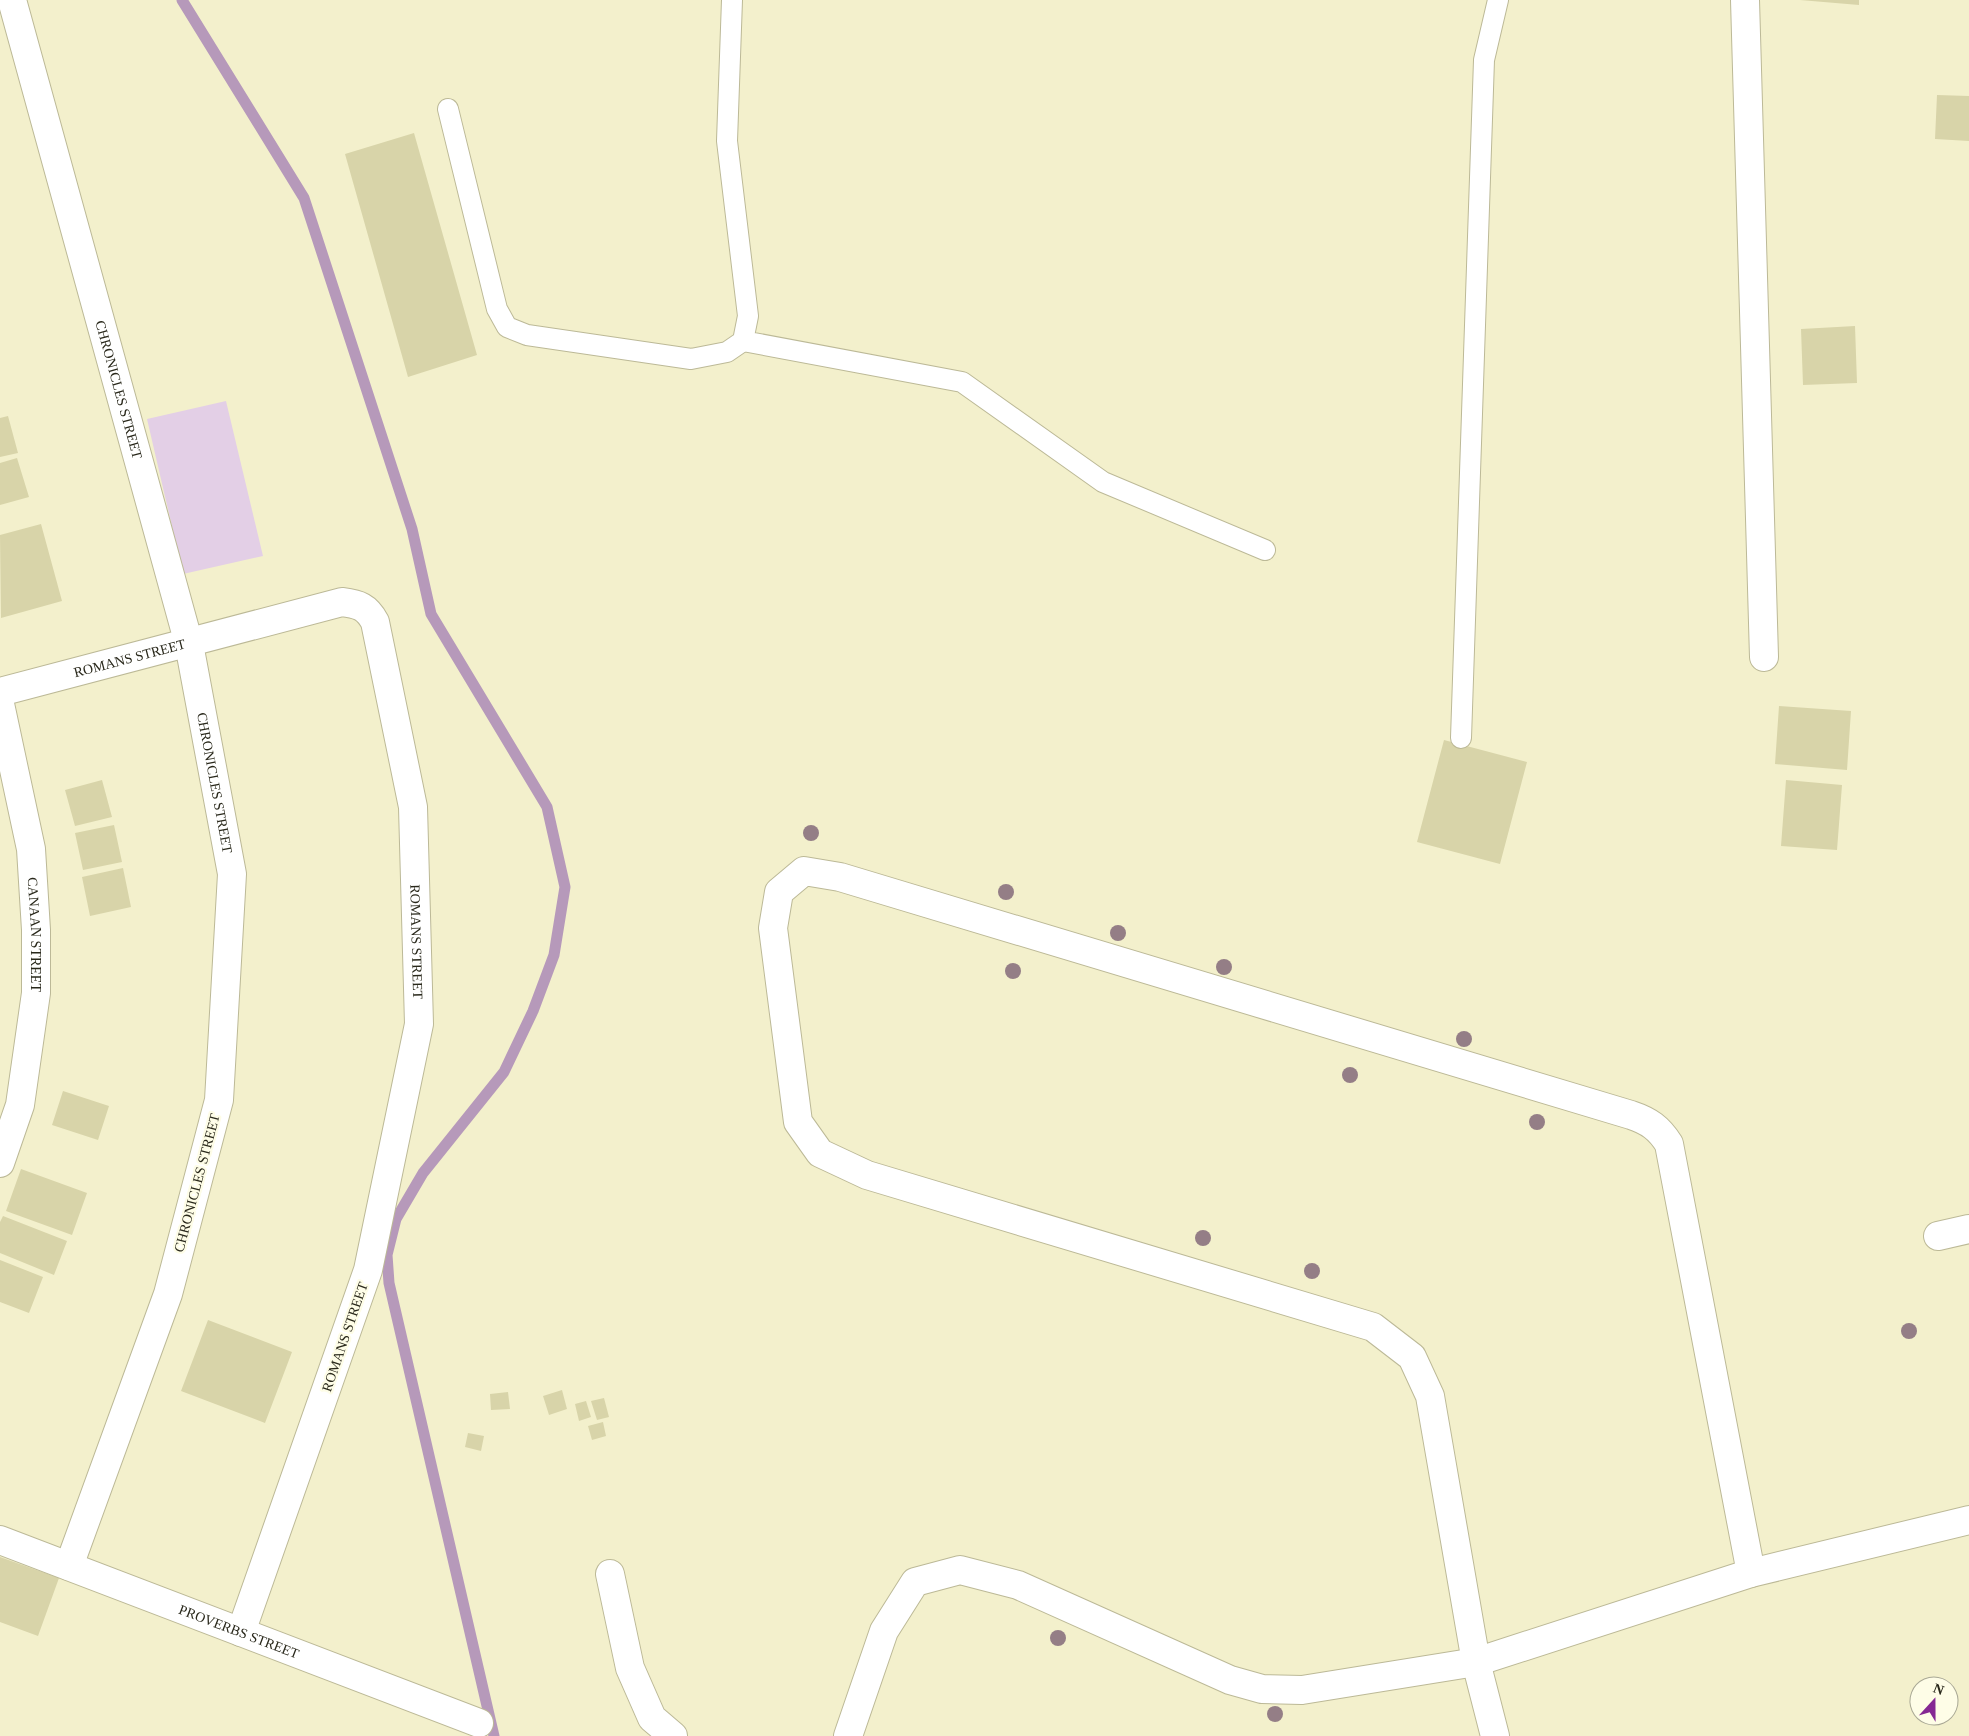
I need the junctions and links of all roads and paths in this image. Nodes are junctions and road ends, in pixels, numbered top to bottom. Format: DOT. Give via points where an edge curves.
graph roads {
  1 [pos="12,0"];
  2 [pos="732,0"];
  3 [pos="1498,0"];
  4 [pos="1745,0"];
  5 [pos="448,109"];
  6 [pos="743,341"];
  7 [pos="1265,550"];
  8 [pos="189,644"];
  9 [pos="1764,657"];
  10 [pos="0,692"];
  11 [pos="0,704"];
  12 [pos="1461,738"];
  13 [pos="0,1163"];
  14 [pos="1969,1229"];
  15 [pos="1938,1236"];
  16 [pos="1969,1520"];
  17 [pos="0,1540"];
  18 [pos="69,1566"];
  19 [pos="1751,1573"];
  20 [pos="610,1574"];
  21 [pos="241,1632"];
  22 [pos="1476,1662"];
  23 [pos="479,1723"];
  24 [pos="673,1736"];
  25 [pos="848,1736"];
  26 [pos="1495,1736"];
  1 -- 8 [label="street, CHRONICLES STREET"];
  2 -- 6 [label="lane" via="727,141 748,316"];
  3 -- 12 [label="lane" via="1484,60"];
  4 -- 9 [label="street"];
  5 -- 6 [label="lane" via="497,309 507,327 526,335 691,359 727,352"];
  6 -- 7 [label="lane" via="962,382 1102,482"];
  8 -- 10 [label="street, ROMANS STREET"];
  8 -- 18 [label="street, CHRONICLES STREET" via="232,874 219,1100 168,1294"];
  8 -- 21 [label="street, ROMANS STREET" via="342,602 368,610 375,622 413,807 418,1024 370,1261"];
  11 -- 13 [label="street, CANAAN STREET" via="31,849 36,994 20,1105"];
  14 -- 15 [label="street"];
  16 -- 19 [label="street"];
  17 -- 18 [label="street, PROVERBS STREET"];
  18 -- 21 [label="street, PROVERBS STREET"];
  19 -- 22 [label="street"];
  19 -- 22 [label="street" via="1670,1144 1659,1129 1631,1115 840,877 804,871 779,892 773,928 798,1122 820,1153 867,1175 1373,1327 1412,1357 1430,1396"];
  20 -- 24 [label="street" via="630,1668 652,1718"];
  21 -- 23 [label="street, PROVERBS STREET"];
  22 -- 25 [label="street" via="1302,1690 1262,1690 1230,1680 1018,1585 960,1570 915,1582 884,1631"];
  22 -- 26 [label="street"];
}
